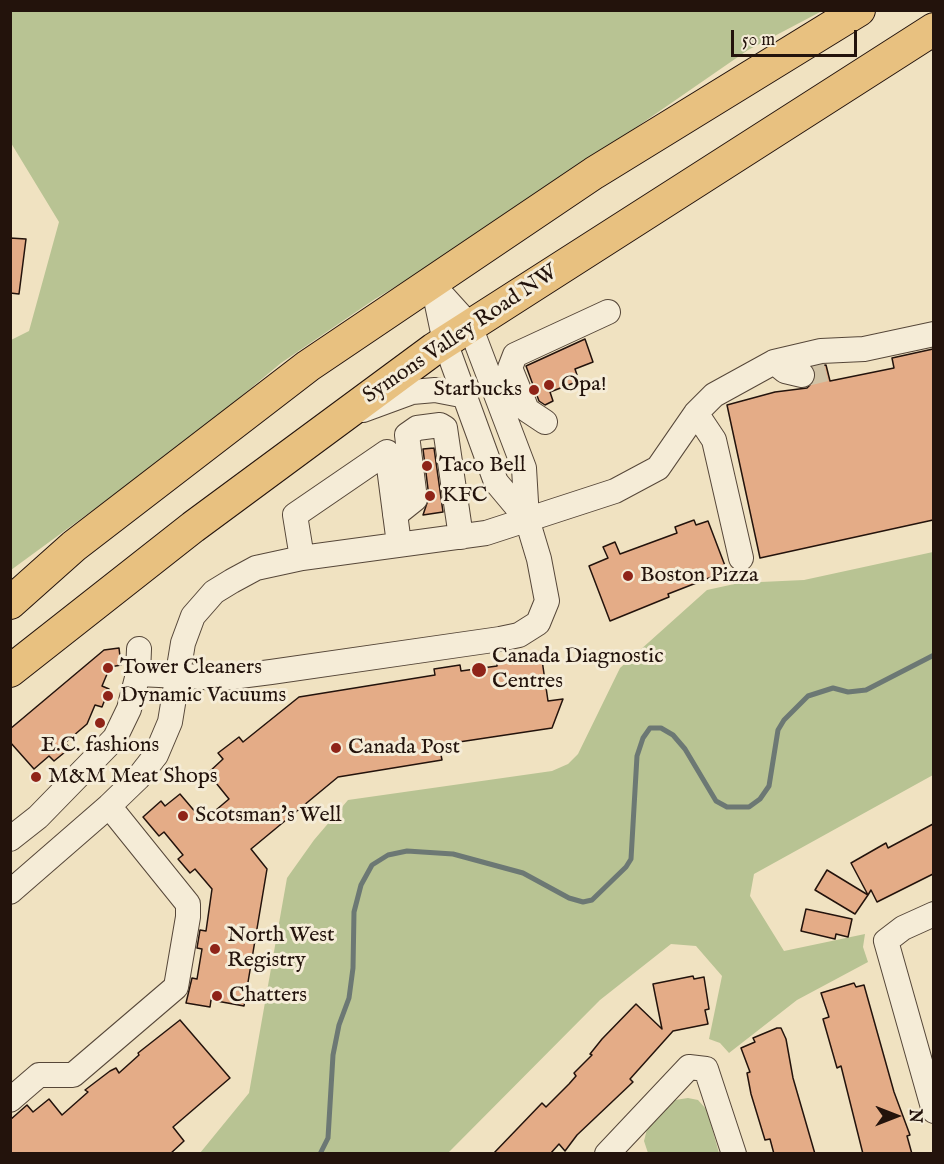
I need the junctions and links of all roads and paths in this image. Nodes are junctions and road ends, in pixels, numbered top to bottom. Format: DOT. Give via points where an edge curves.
graph roads {
  1 [pos="859,10"];
  2 [pos="933,29"];
  3 [pos="432,284"];
  4 [pos="608,312"];
  5 [pos="457,334"];
  6 [pos="933,334"];
  7 [pos="843,350"];
  8 [pos="774,362"];
  9 [pos="827,369"];
  10 [pos="802,375"];
  11 [pos="466,396"];
  12 [pos="696,413"];
  13 [pos="339,419"];
  14 [pos="545,422"];
  15 [pos="407,435"];
  16 [pos="387,452"];
  17 [pos="395,515"];
  18 [pos="527,519"];
  19 [pos="461,537"];
  20 [pos="399,544"];
  21 [pos="74,546"];
  22 [pos="302,558"];
  23 [pos="741,558"];
  24 [pos="10,585"];
  25 [pos="10,603"];
  26 [pos="139,649"];
  27 [pos="10,671"];
  28 [pos="138,674"];
  29 [pos="179,674"];
  30 [pos="109,806"];
  31 [pos="10,840"];
  32 [pos="36,871"];
  33 [pos="10,892"];
  34 [pos="933,914"];
  35 [pos="10,1100"];
  36 [pos="933,1111"];
  37 [pos="618,1150"];
  38 [pos="734,1154"];
  1 -- 3 [label="main road" via="594,173"];
  2 -- 5 [label="main road, Symons Valley Road NW"];
  3 -- 5 [label="street"];
  3 -- 21 [label="main road" via="308,366"];
  4 -- 14 [label="street" via="515,355 510,368 527,411"];
  5 -- 11 [label="street"];
  5 -- 13 [label="main road, Symons Valley Road NW"];
  5 -- 18 [label="street" via="524,468"];
  6 -- 7 [label="street"];
  7 -- 8 [label="street"];
  7 -- 9 [label="street"];
  8 -- 10 [label="street" via="785,371"];
  8 -- 12 [label="street" via="714,395"];
  11 -- 13 [label="street" via="435,390 412,392"];
  11 -- 18 [label="street" via="496,482"];
  12 -- 18 [label="street" via="658,468 615,491"];
  12 -- 23 [label="street" via="714,440"];
  13 -- 27 [label="main road, Symons Valley Road NW" via="193,527"];
  15 -- 16 [label="street"];
  15 -- 17 [label="street" via="415,499"];
  15 -- 19 [label="street" via="417,428 445,428"];
  16 -- 17 [label="street"];
  16 -- 22 [label="street" via="296,515"];
  17 -- 20 [label="street"];
  18 -- 19 [label="street"];
  18 -- 29 [label="street" via="547,601 538,623 519,635 235,676"];
  19 -- 20 [label="street"];
  20 -- 22 [label="street"];
  21 -- 24 [label="main road"];
  21 -- 25 [label="main road"];
  22 -- 29 [label="street" via="256,568 214,592 193,616 183,643"];
  26 -- 28 [label="street"];
  28 -- 29 [label="street"];
  28 -- 31 [label="street" via="129,709 115,738 38,817"];
  29 -- 30 [label="street" via="170,722 156,754"];
  30 -- 32 [label="street"];
  30 -- 35 [label="street" via="188,904 176,987 73,1075 39,1075"];
  31 -- 32 [label="street"];
  32 -- 33 [label="street"];
  34 -- 36 [label="street" via="886,941"];
  37 -- 38 [label="street" via="689,1067 706,1069"];
}
